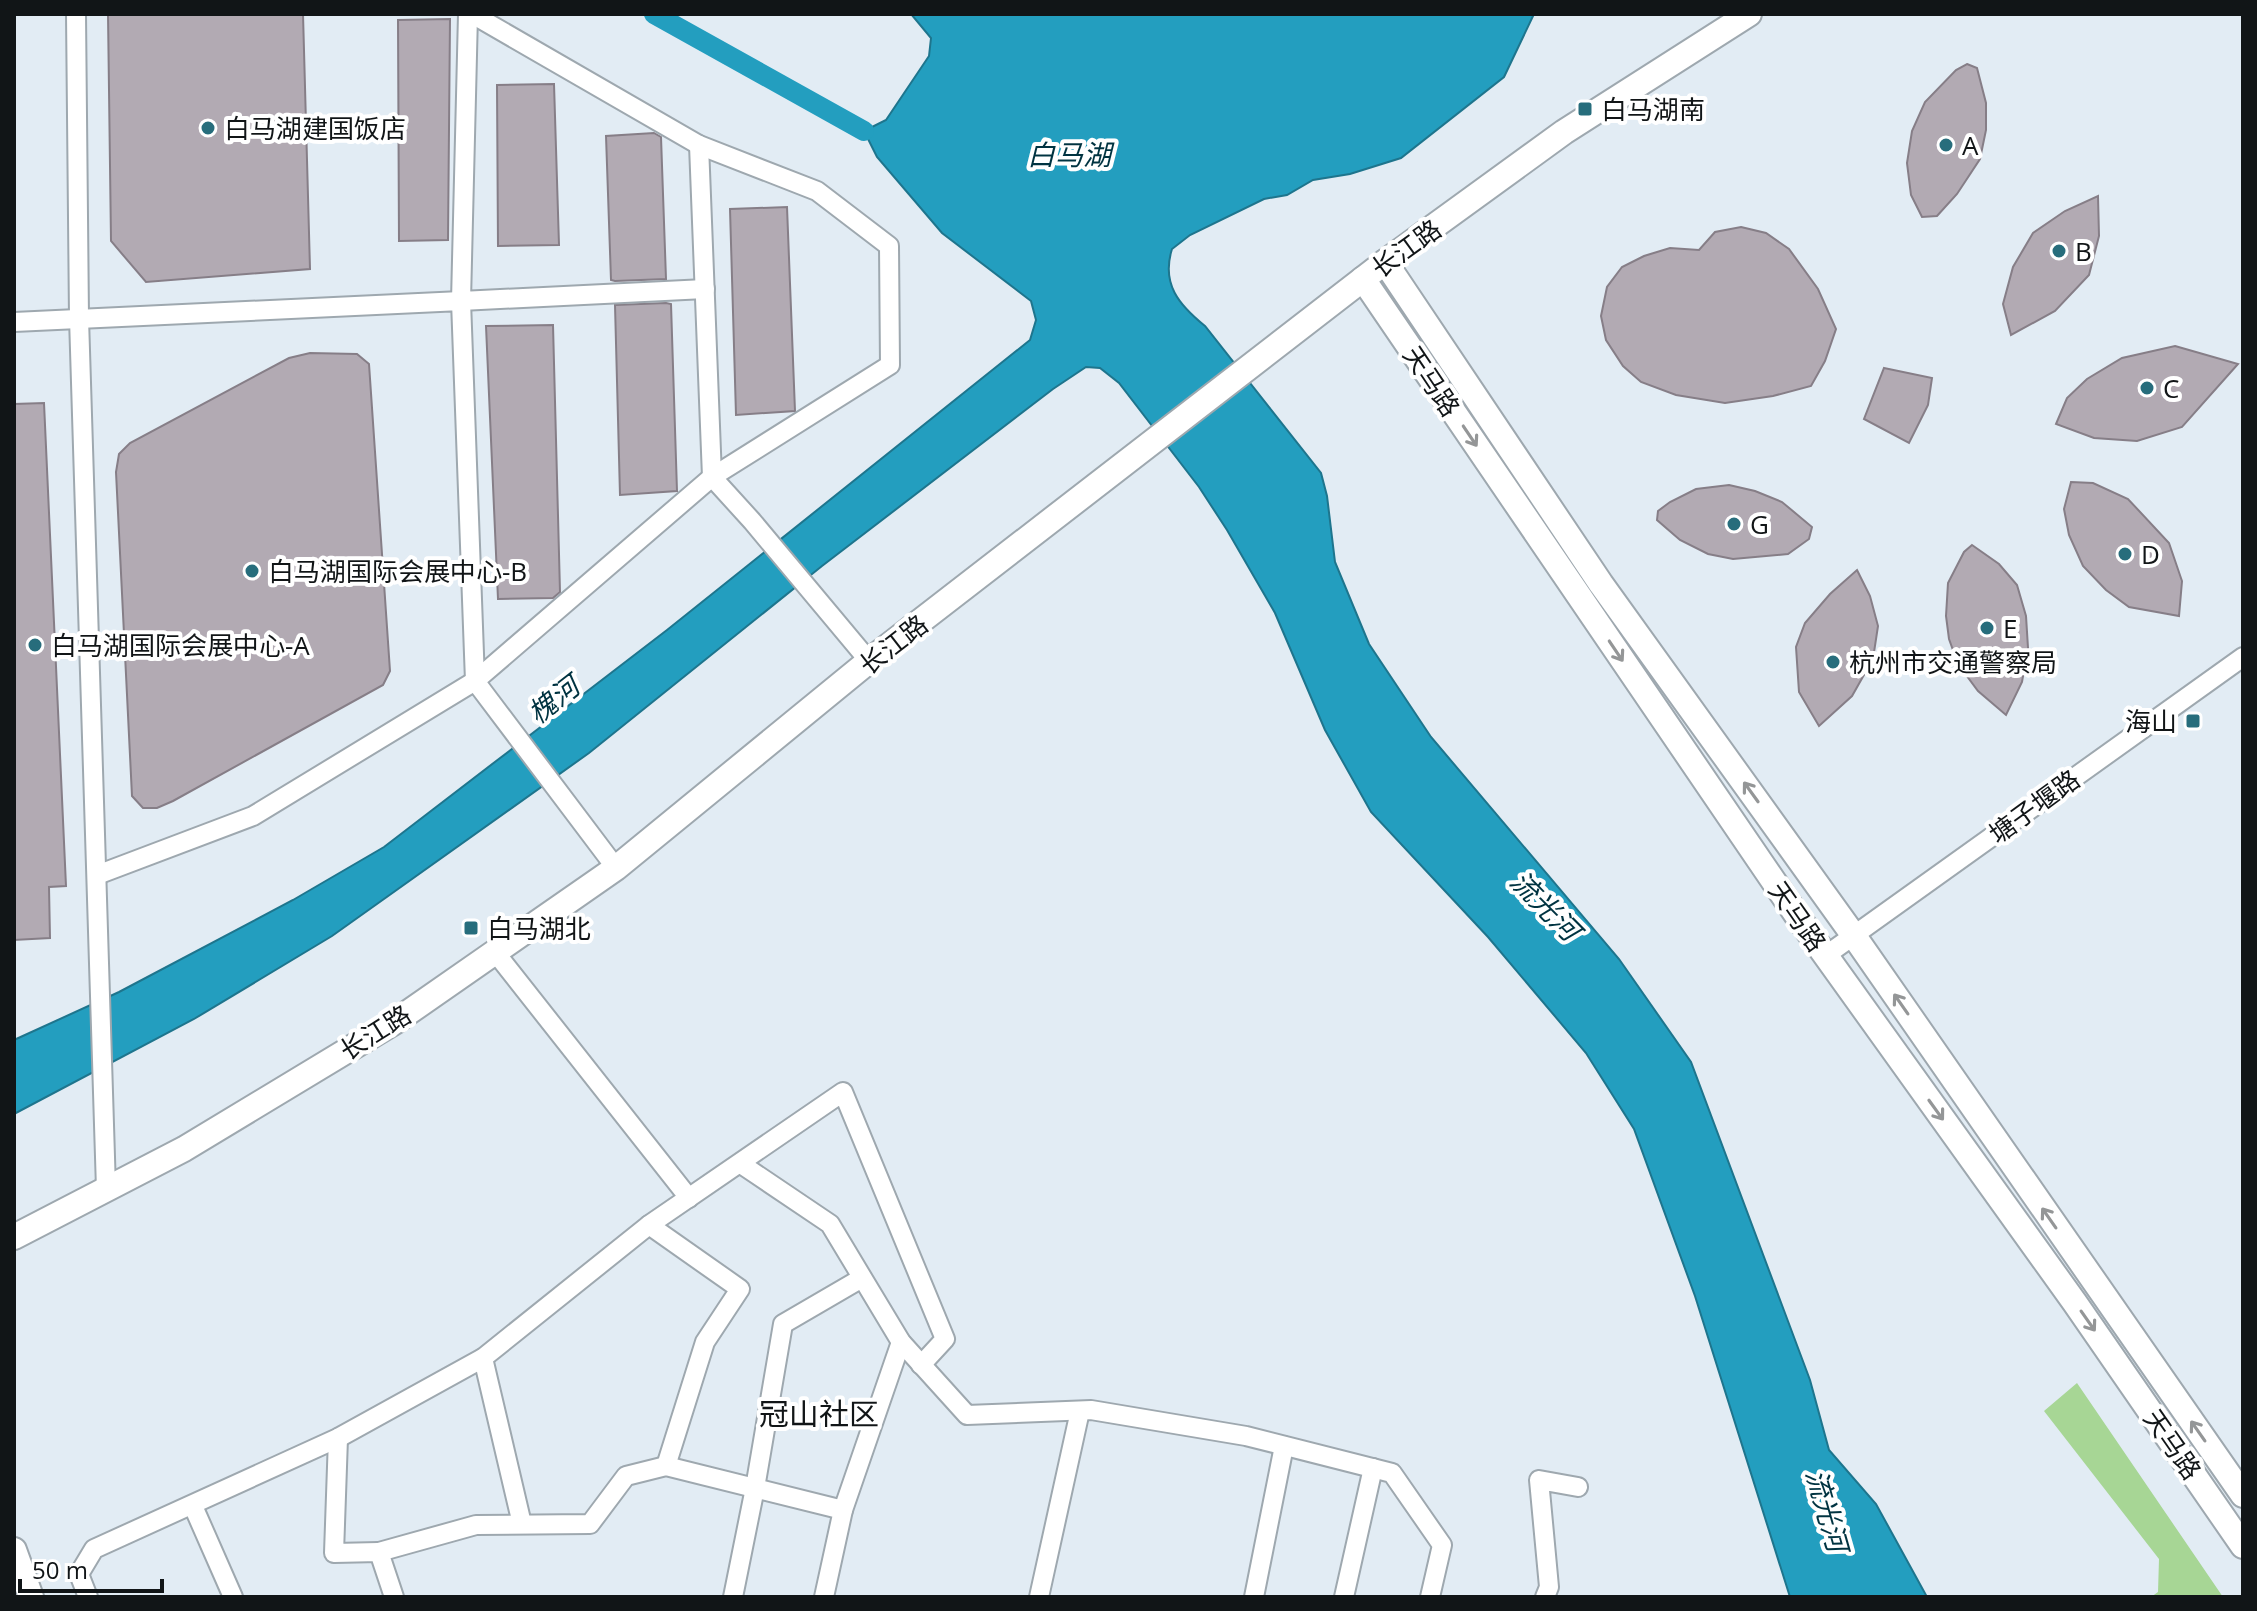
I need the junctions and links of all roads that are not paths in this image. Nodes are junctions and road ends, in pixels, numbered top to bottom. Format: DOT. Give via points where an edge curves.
graph roads {
  1 [pos="76,14"];
  2 [pos="470,14"];
  3 [pos="1749,14"];
  4 [pos="699,145"];
  5 [pos="1385,262"];
  6 [pos="1363,279"];
  7 [pos="705,289"];
  8 [pos="461,301"];
  9 [pos="79,318"];
  10 [pos="14,322"];
  11 [pos="712,477"];
  12 [pos="2243,657"];
  13 [pos="869,661"];
  14 [pos="475,681"];
  15 [pos="616,868"];
  16 [pos="97,875"];
  17 [pos="1854,936"];
  18 [pos="495,952"];
  19 [pos="1825,956"];
  20 [pos="741,1164"];
  21 [pos="106,1189"];
  22 [pos="689,1198"];
  23 [pos="649,1225"];
  24 [pos="14,1237"];
  25 [pos="862,1278"];
  26 [pos="901,1342"];
  27 [pos="483,1358"];
  28 [pos="921,1365"];
  29 [pos="1080,1411"];
  30 [pos="338,1438"];
  31 [pos="1284,1446"];
  32 [pos="666,1466"];
  33 [pos="1373,1468"];
  34 [pos="1578,1487"];
  35 [pos="755,1488"];
  36 [pos="2243,1495"];
  37 [pos="193,1506"];
  38 [pos="843,1510"];
  39 [pos="522,1524"];
  40 [pos="2243,1546"];
  41 [pos="14,1550"];
  42 [pos="379,1552"];
  43 [pos="31,1597"];
  44 [pos="88,1597"];
  45 [pos="233,1597"];
  46 [pos="394,1597"];
  47 [pos="733,1597"];
  48 [pos="824,1597"];
  49 [pos="1039,1597"];
  50 [pos="1254,1597"];
  51 [pos="1344,1597"];
  52 [pos="1430,1597"];
  53 [pos="1545,1597"];
  1 -- 9 [label="street"];
  2 -- 4 [label="street"];
  2 -- 8 [label="street"];
  3 -- 5 [label="main road, 长江路" via="1564,132"];
  4 -- 7 [label="street"];
  4 -- 11 [label="street" via="817,191 889,246 890,365"];
  5 -- 6 [label="main road, 长江路"];
  17 -- 5 [label="main road, 天马路, one-way" via="1601,584"];
  6 -- 13 [label="main road, 长江路"];
  6 -- 19 [label="main road, 天马路, one-way"];
  7 -- 8 [label="street"];
  7 -- 11 [label="street"];
  8 -- 9 [label="street"];
  8 -- 14 [label="street"];
  9 -- 10 [label="street"];
  9 -- 16 [label="street"];
  11 -- 13 [label="street"];
  11 -- 14 [label="street"];
  12 -- 17 [label="street, 塘子堰路"];
  13 -- 15 [label="main road, 长江路"];
  14 -- 15 [label="street"];
  14 -- 16 [label="street" via="253,816"];
  15 -- 18 [label="main road, 长江路"];
  16 -- 21 [label="street"];
  17 -- 19 [label="street, 塘子堰路"];
  36 -- 17 [label="main road, 天马路, one-way"];
  18 -- 21 [label="main road, 长江路" via="356,1045 184,1149"];
  18 -- 22 [label="street"];
  19 -- 40 [label="main road, 天马路, one-way"];
  20 -- 22 [label="street"];
  20 -- 25 [label="street" via="830,1224"];
  20 -- 28 [label="street" via="843,1092 945,1339"];
  21 -- 24 [label="main road, 长江路"];
  22 -- 23 [label="street"];
  23 -- 27 [label="street"];
  23 -- 32 [label="street" via="740,1289 705,1342"];
  25 -- 26 [label="street"];
  25 -- 35 [label="street" via="783,1324"];
  26 -- 28 [label="street"];
  26 -- 38 [label="street"];
  27 -- 30 [label="street"];
  27 -- 39 [label="street"];
  28 -- 29 [label="street" via="967,1415"];
  29 -- 31 [label="street"];
  29 -- 49 [label="street"];
  30 -- 37 [label="street"];
  30 -- 42 [label="street" via="334,1553"];
  31 -- 33 [label="street"];
  31 -- 50 [label="street"];
  32 -- 35 [label="street"];
  32 -- 39 [label="street" via="626,1476 590,1524"];
  33 -- 51 [label="street"];
  33 -- 52 [label="street" via="1392,1473 1442,1545"];
  34 -- 53 [label="street" via="1539,1480 1549,1587"];
  35 -- 38 [label="street"];
  35 -- 47 [label="street"];
  37 -- 44 [label="street" via="94,1549 79,1574"];
  37 -- 45 [label="street"];
  38 -- 48 [label="street"];
  39 -- 42 [label="street" via="476,1525"];
  41 -- 43 [label="main road"];
  42 -- 46 [label="street"];
}
